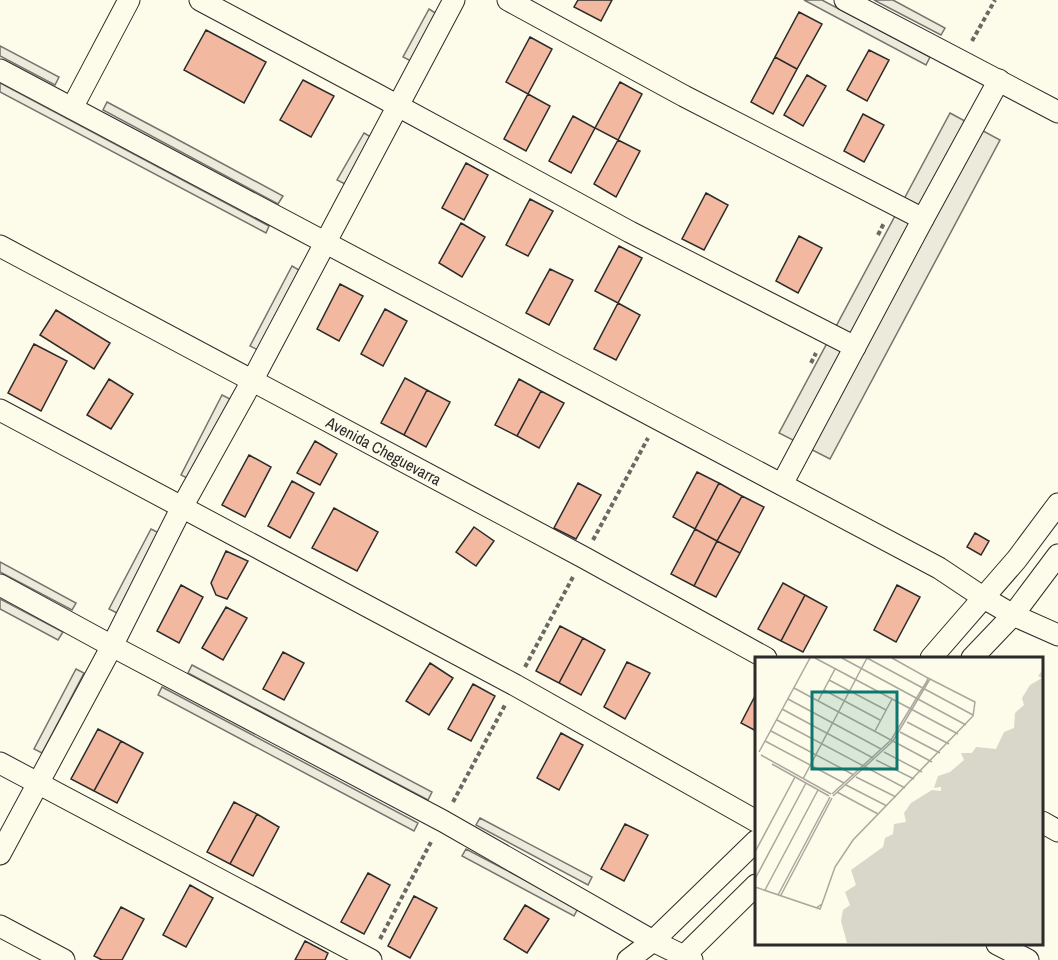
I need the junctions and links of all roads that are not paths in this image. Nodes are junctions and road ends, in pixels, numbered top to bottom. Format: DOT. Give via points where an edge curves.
graph roads {
  1 [pos="129,0"];
  2 [pos="200,0"];
  3 [pos="454,0"];
  4 [pos="508,0"];
  5 [pos="844,0"];
  6 [pos="0,70"];
  7 [pos="999,80"];
  8 [pos="398,106"];
  9 [pos="72,108"];
  10 [pos="1058,112"];
  11 [pos="923,219"];
  12 [pos="326,243"];
  13 [pos="0,246"];
  14 [pos="855,347"];
  15 [pos="252,381"];
  16 [pos="0,410"];
  17 [pos="782,484"];
  18 [pos="1058,504"];
  19 [pos="182,507"];
  20 [pos="1058,555"];
  21 [pos="0,585"];
  22 [pos="984,598"];
  23 [pos="1012,615"];
  24 [pos="1058,635"];
  25 [pos="111,646"];
  26 [pos="764,657"];
  27 [pos="932,657"];
  28 [pos="973,657"];
  29 [pos="0,764"];
  30 [pos="38,782"];
  31 [pos="755,820"];
  32 [pos="1043,823"];
  33 [pos="1058,831"];
  34 [pos="755,842"];
  35 [pos="0,854"];
  36 [pos="755,886"];
  37 [pos="0,926"];
  38 [pos="653,941"];
  39 [pos="999,945"];
  40 [pos="685,959"];
  41 [pos="64,960"];
  42 [pos="371,960"];
  43 [pos="628,960"];
  44 [pos="1028,960"];
  1 -- 9 [label="street"];
  2 -- 8 [label="street"];
  3 -- 8 [label="street"];
  4 -- 11 [label="street"];
  5 -- 7 [label="street"];
  6 -- 9 [label="street"];
  7 -- 10 [label="street"];
  7 -- 11 [label="street"];
  8 -- 12 [label="street"];
  8 -- 14 [label="street" via="630,232"];
  9 -- 12 [label="street"];
  11 -- 14 [label="street"];
  12 -- 15 [label="street"];
  12 -- 17 [label="street"];
  13 -- 15 [label="street, Avenida Cheguevarra"];
  14 -- 17 [label="street"];
  15 -- 19 [label="street"];
  15 -- 26 [label="street, Avenida Cheguevarra"];
  16 -- 19 [label="street"];
  17 -- 22 [label="street" via="939,568"];
  18 -- 22 [label="street"];
  19 -- 25 [label="street"];
  19 -- 31 [label="street" via="515,685"];
  20 -- 23 [label="street"];
  21 -- 25 [label="street"];
  22 -- 23 [label="street"];
  22 -- 27 [label="street"];
  23 -- 24 [label="street"];
  23 -- 28 [label="street"];
  25 -- 30 [label="street"];
  25 -- 38 [label="street" via="443,821"];
  29 -- 30 [label="street"];
  30 -- 35 [label="street"];
  30 -- 42 [label="street"];
  32 -- 33 [label="street"];
  34 -- 38 [label="street"];
  36 -- 40 [label="street"];
  37 -- 41 [label="street"];
  38 -- 40 [label="street"];
  38 -- 43 [label="street"];
  39 -- 44 [label="street"];
}
